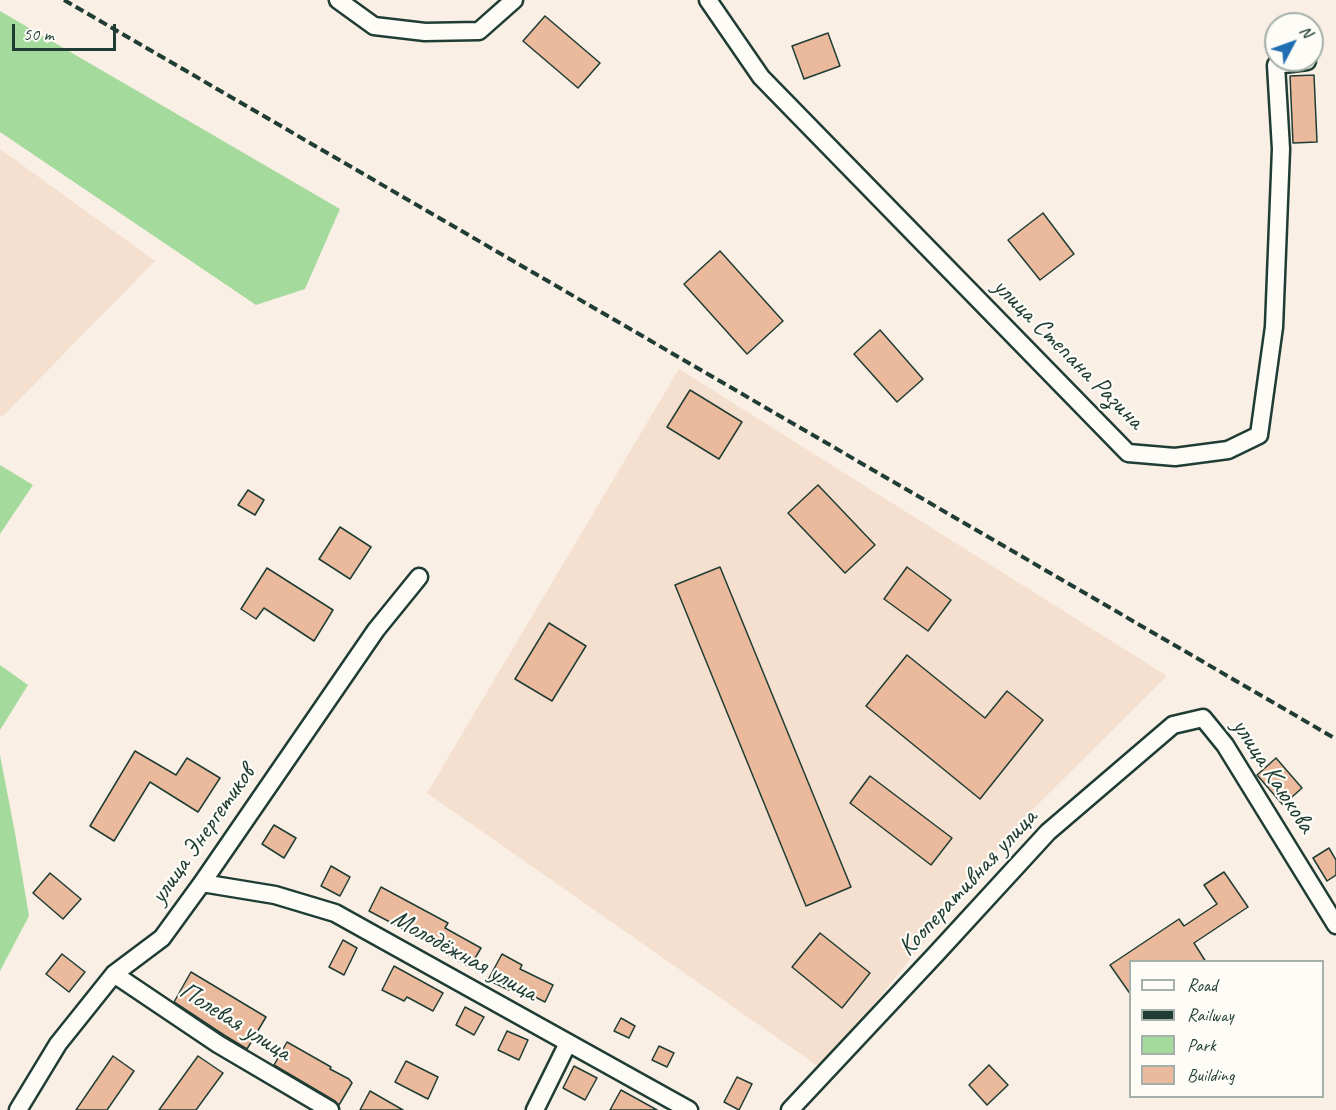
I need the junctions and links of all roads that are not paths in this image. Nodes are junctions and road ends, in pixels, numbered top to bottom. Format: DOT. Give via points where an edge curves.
graph roads {
  1 [pos="338,0"];
  2 [pos="514,0"];
  3 [pos="708,0"];
  4 [pos="1276,72"];
  5 [pos="419,577"];
  6 [pos="1203,718"];
  7 [pos="202,883"];
  8 [pos="1336,925"];
  9 [pos="114,974"];
  10 [pos="568,1043"];
  11 [pos="18,1110"];
  12 [pos="330,1110"];
  13 [pos="535,1110"];
  14 [pos="689,1110"];
  15 [pos="790,1110"];
  1 -- 2 [label="street" via="374,26 436,32 479,31"];
  3 -- 4 [label="street, улица Степана Разина" via="761,76 1128,453 1175,457 1228,450 1259,435 1274,315 1281,149"];
  5 -- 7 [label="street, улица Энергетиков" via="376,630"];
  6 -- 8 [label="street, улица Каюкова" via="1225,745"];
  6 -- 15 [label="street, Кооперативная улица" via="1173,725 1048,832"];
  7 -- 9 [label="street, улица Энергетиков" via="162,938"];
  7 -- 10 [label="street, Молодёжная улица" via="275,895 334,913"];
  9 -- 11 [label="street, улица Энергетиков" via="58,1044"];
  9 -- 12 [label="street, Полевая улица" via="218,1044"];
  10 -- 13 [label="street"];
  10 -- 14 [label="street, Молодёжная улица"];
}
